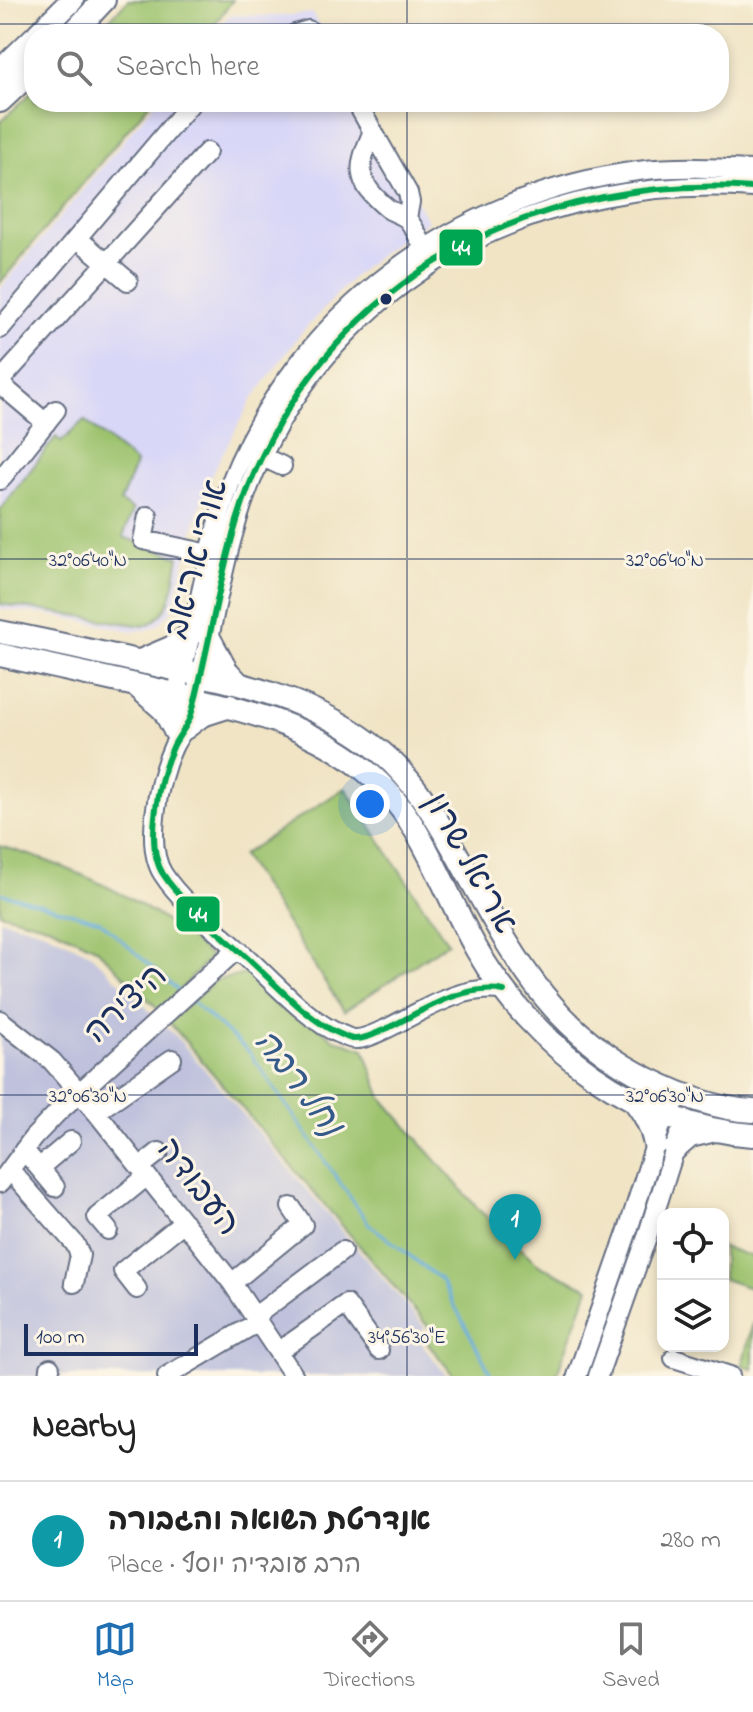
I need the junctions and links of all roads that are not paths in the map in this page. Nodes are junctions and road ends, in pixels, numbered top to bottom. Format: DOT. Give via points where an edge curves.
graph roads {
  1 [pos="72,0"];
  2 [pos="104,0"];
  3 [pos="48,24"];
  4 [pos="81,24"];
  5 [pos="24,48"];
  6 [pos="0,71"];
  7 [pos="24,72"];
  8 [pos="0,77"];
  9 [pos="24,78"];
  10 [pos="0,101"];
  11 [pos="184,112"];
  12 [pos="362,112"];
  13 [pos="373,131"];
  14 [pos="207,152"];
  15 [pos="753,170"];
  16 [pos="753,188"];
  17 [pos="407,218"];
  18 [pos="77,238"];
  19 [pos="424,248"];
  20 [pos="107,263"];
  21 [pos="128,281"];
  22 [pos="0,329"];
  23 [pos="0,382"];
  24 [pos="254,453"];
  25 [pos="282,466"];
  26 [pos="0,480"];
  27 [pos="148,516"];
  28 [pos="210,554"];
  29 [pos="0,632"];
  30 [pos="200,635"];
  31 [pos="0,655"];
  32 [pos="140,661"];
  33 [pos="192,673"];
  34 [pos="133,684"];
  35 [pos="239,684"];
  36 [pos="187,696"];
  37 [pos="230,706"];
  38 [pos="177,734"];
  39 [pos="237,949"];
  40 [pos="477,950"];
  41 [pos="504,991"];
  42 [pos="464,994"];
  43 [pos="0,1020"];
  44 [pos="172,1059"];
  45 [pos="79,1093"];
  46 [pos="682,1095"];
  47 [pos="631,1097"];
  48 [pos="753,1111"];
  49 [pos="96,1112"];
  50 [pos="674,1117"];
  51 [pos="715,1130"];
  52 [pos="753,1135"];
  53 [pos="71,1141"];
  54 [pos="665,1146"];
  55 [pos="24,1150"];
  56 [pos="159,1152"];
  57 [pos="39,1168"];
  58 [pos="144,1172"];
  59 [pos="2,1179"];
  60 [pos="55,1187"];
  61 [pos="291,1207"];
  62 [pos="184,1222"];
  63 [pos="108,1230"];
  64 [pos="342,1251"];
  65 [pos="74,1283"];
  66 [pos="232,1283"];
  67 [pos="137,1289"];
  68 [pos="256,1319"];
  69 [pos="379,1350"];
  70 [pos="278,1352"];
  71 [pos="674,1358"];
  72 [pos="167,1376"];
  73 [pos="294,1376"];
  74 [pos="577,1376"];
  75 [pos="598,1376"];
  76 [pos="730,1376"];
  1 -- 3 [label="main road"];
  2 -- 4 [label="main road"];
  5 -- 6 [label="main road"];
  7 -- 8 [label="highway"];
  9 -- 10 [label="main road"];
  11 -- 18 [label="street"];
  12 -- 13 [label="street"];
  13 -- 17 [label="street" via="408,193"];
  13 -- 17 [label="street" via="359,171 384,206"];
  14 -- 20 [label="street"];
  15 -- 19 [label="street, אורי אריאב" via="677,168 586,181 487,213"];
  16 -- 24 [label="street, אורי אריאב" via="690,185 590,198 540,211 453,250 415,275 341,340"];
  17 -- 19 [label="street"];
  18 -- 20 [label="street"];
  18 -- 22 [label="street"];
  19 -- 24 [label="street, אורי אריאב" via="328,328 296,368"];
  20 -- 21 [label="street"];
  20 -- 23 [label="street"];
  23 -- 26 [label="street" via="51,417"];
  24 -- 25 [label="street"];
  24 -- 28 [label="street, אורי אריאב" via="230,484"];
  24 -- 30 [label="street, אורי אריאב"];
  27 -- 28 [label="street" via="143,540"];
  28 -- 30 [label="street, אורי אריאב"];
  29 -- 32 [label="main road, אריאל שרון"];
  30 -- 32 [label="main road"];
  30 -- 33 [label="street, אורי אריאב"];
  30 -- 35 [label="main road"];
  31 -- 34 [label="main road, אריאל שרון"];
  32 -- 33 [label="main road, אריאל שרון"];
  33 -- 35 [label="main road, אריאל שרון"];
  33 -- 36 [label="street, אורי אריאב"];
  34 -- 36 [label="main road, אריאל שרון"];
  34 -- 38 [label="main road" via="160,705"];
  35 -- 46 [label="main road, אריאל שרון" via="316,711 382,753 423,796 507,944 551,1007 609,1057"];
  36 -- 37 [label="main road, אריאל שרון"];
  36 -- 38 [label="street, אורי אריאב"];
  37 -- 38 [label="main road" via="202,715"];
  37 -- 40 [label="main road, אריאל שרון" via="306,732 376,781 419,836"];
  38 -- 39 [label="street, אורי אריאב" via="159,794 154,847 161,871"];
  39 -- 42 [label="street, אורי אריאב" via="319,1022 355,1039"];
  39 -- 45 [label="street, היצירה"];
  40 -- 41 [label="main road, אריאל שרון"];
  40 -- 42 [label="street" via="478,969"];
  41 -- 42 [label="street, אורי אריאב"];
  41 -- 47 [label="main road, אריאל שרון" via="572,1059"];
  43 -- 45 [label="street, העבודה" via="52,1061"];
  44 -- 49 [label="street"];
  45 -- 49 [label="street, העבודה"];
  45 -- 55 [label="street, היצירה"];
  46 -- 48 [label="main road, אריאל שרון"];
  46 -- 50 [label="street"];
  47 -- 50 [label="main road, אריאל שרון"];
  47 -- 54 [label="main road"];
  49 -- 58 [label="street, העבודה"];
  50 -- 51 [label="main road, אריאל שרון"];
  50 -- 54 [label="street"];
  51 -- 52 [label="main road, אריאל שרון"];
  51 -- 54 [label="main road"];
  53 -- 57 [label="street"];
  54 -- 74 [label="street" via="628,1230"];
  54 -- 75 [label="street"];
  55 -- 57 [label="street"];
  55 -- 59 [label="street, היצירה"];
  56 -- 58 [label="street"];
  57 -- 60 [label="street"];
  58 -- 62 [label="street, העבודה"];
  58 -- 63 [label="street" via="97,1217"];
  59 -- 65 [label="street" via="75,1244 80,1255"];
  61 -- 66 [label="street" via="303,1225"];
  62 -- 66 [label="street, העבודה"];
  62 -- 67 [label="street" via="123,1271"];
  64 -- 68 [label="street"];
  66 -- 68 [label="street, העבודה"];
  68 -- 70 [label="street, העבודה"];
  68 -- 72 [label="street"];
  69 -- 70 [label="street" via="346,1304"];
  70 -- 73 [label="street, העבודה"];
  71 -- 76 [label="street"];
}
